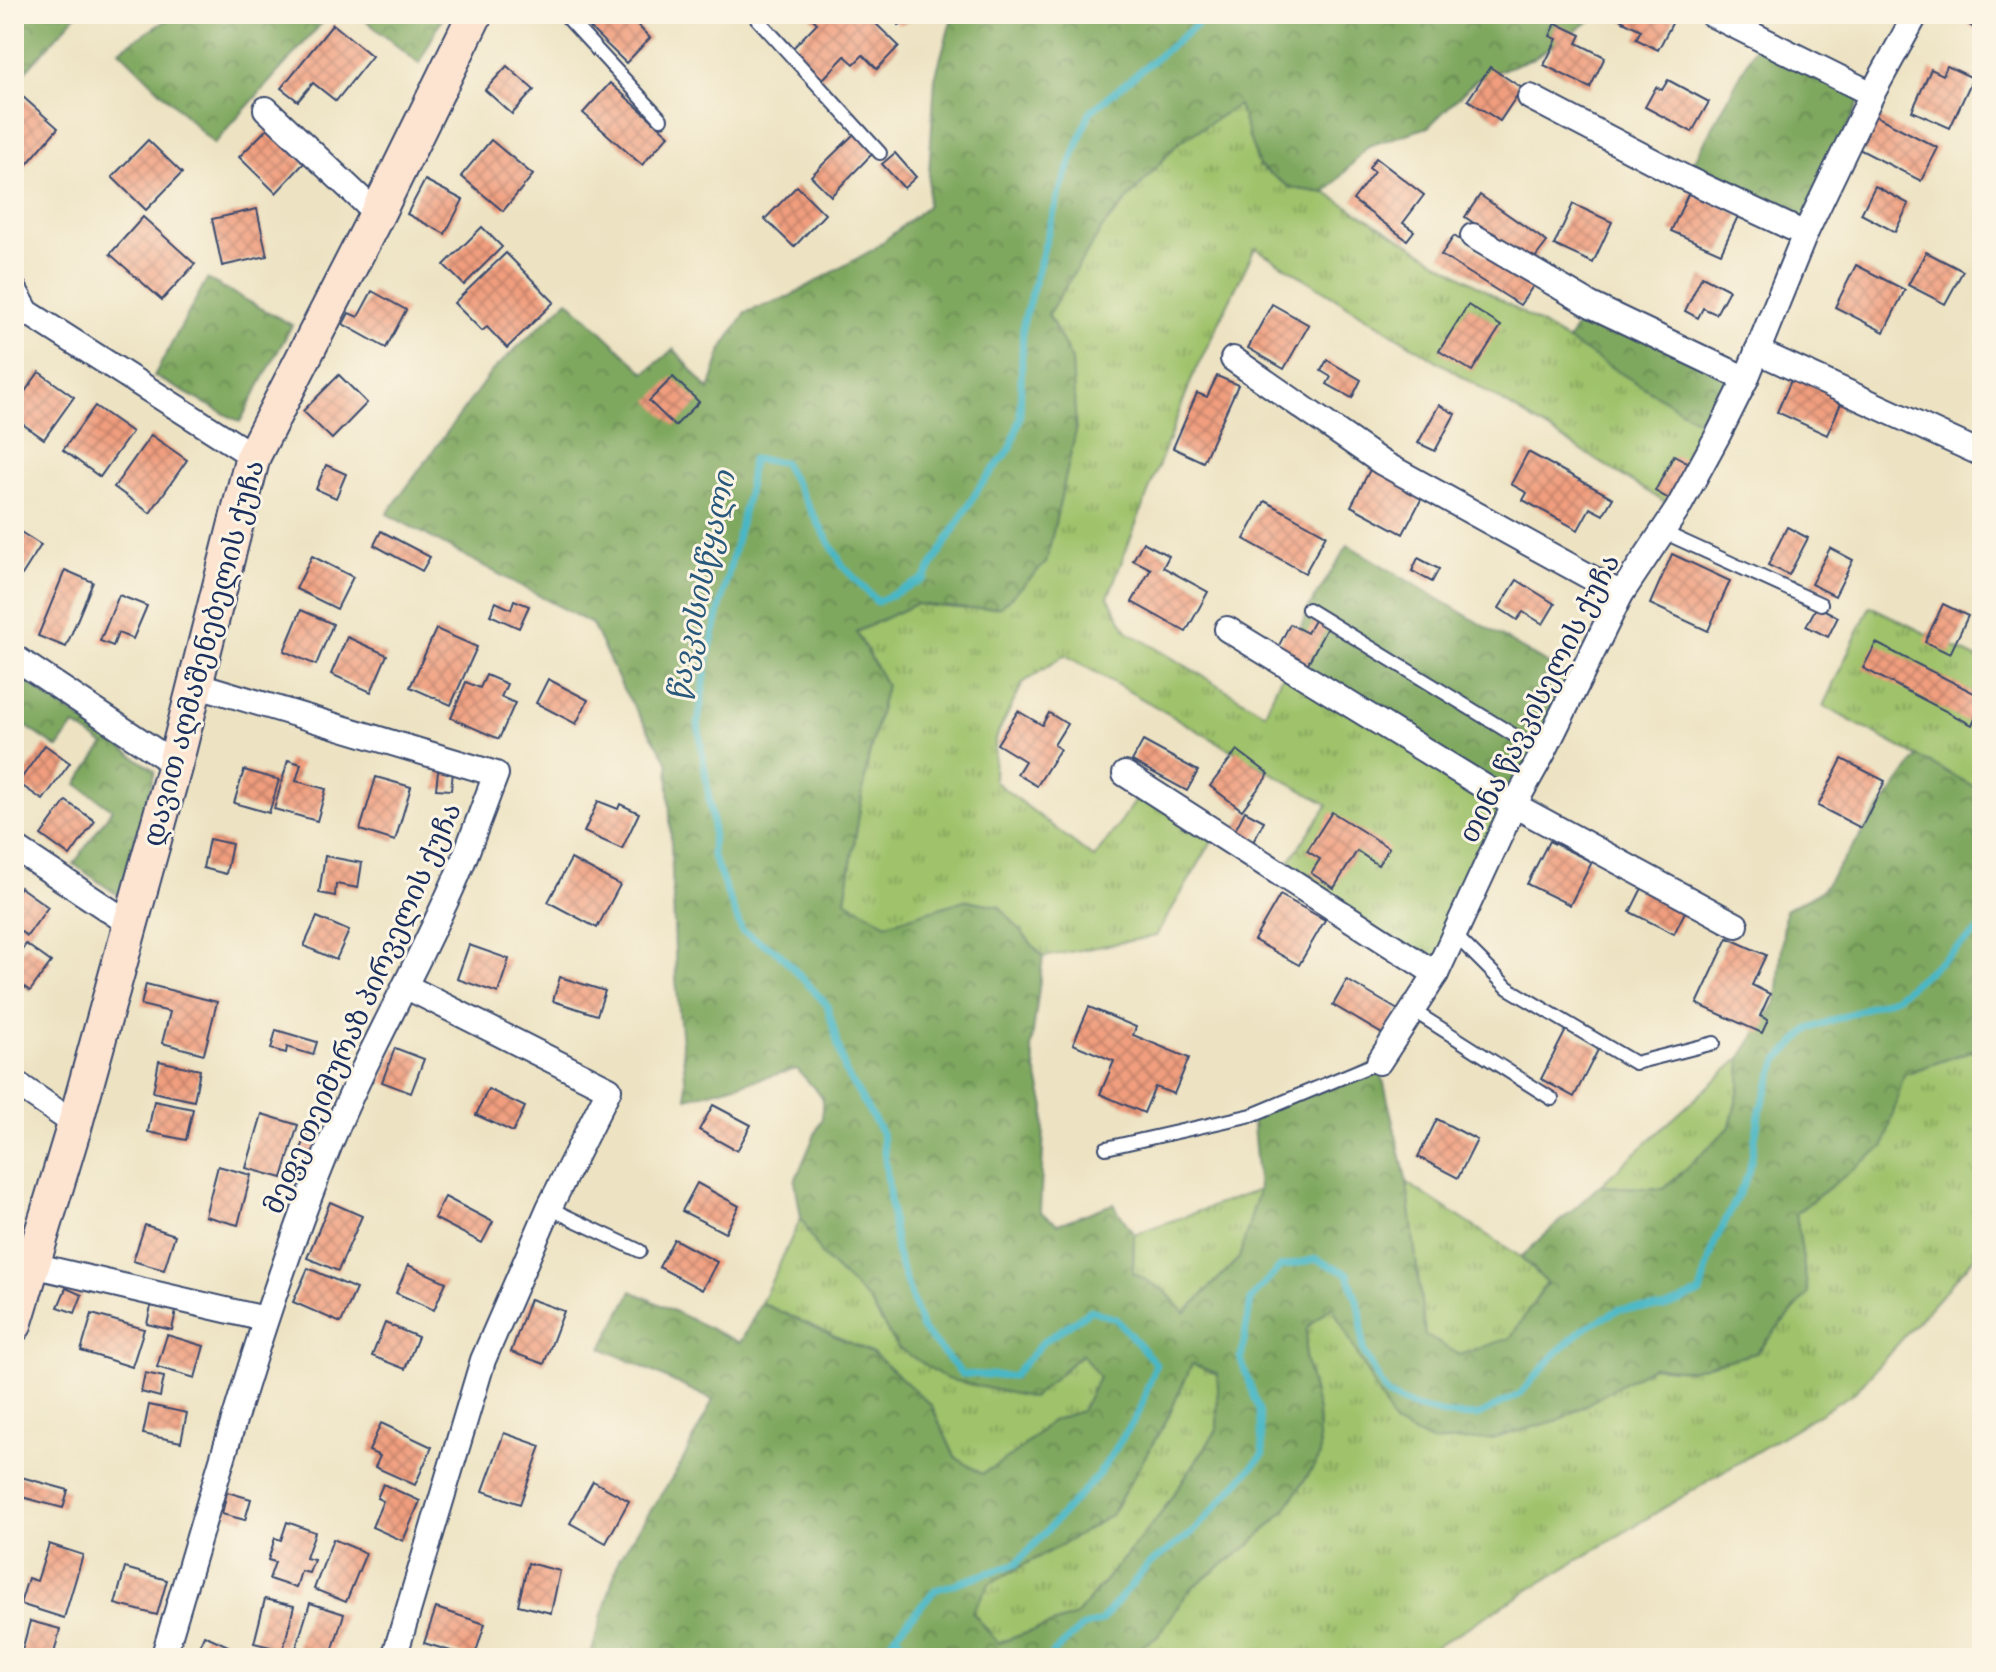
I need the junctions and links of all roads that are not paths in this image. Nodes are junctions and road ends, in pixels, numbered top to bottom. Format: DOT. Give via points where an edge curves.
graph roads {
  1 [pos="475,14"];
  2 [pos="564,14"];
  3 [pos="753,14"];
  4 [pos="1711,14"];
  5 [pos="1916,14"];
  6 [pos="1872,94"];
  7 [pos="1530,97"];
  8 [pos="266,109"];
  9 [pos="661,119"];
  10 [pos="880,153"];
  11 [pos="377,214"];
  12 [pos="1805,234"];
  13 [pos="1473,236"];
  14 [pos="14,289"];
  15 [pos="1757,351"];
  16 [pos="1233,359"];
  17 [pos="1746,379"];
  18 [pos="1982,454"];
  19 [pos="253,456"];
  20 [pos="1663,532"];
  21 [pos="1621,594"];
  22 [pos="1821,604"];
  23 [pos="1308,609"];
  24 [pos="1227,629"];
  25 [pos="14,657"];
  26 [pos="195,684"];
  27 [pos="1543,753"];
  28 [pos="175,764"];
  29 [pos="1125,774"];
  30 [pos="1514,805"];
  31 [pos="14,847"];
  32 [pos="130,924"];
  33 [pos="1736,925"];
  34 [pos="1454,934"];
  35 [pos="1436,974"];
  36 [pos="405,986"];
  37 [pos="1412,1010"];
  38 [pos="1714,1043"];
  39 [pos="1379,1062"];
  40 [pos="14,1082"];
  41 [pos="1552,1099"];
  42 [pos="75,1124"];
  43 [pos="1106,1148"];
  44 [pos="549,1208"];
  45 [pos="640,1251"];
  46 [pos="32,1265"];
  47 [pos="265,1319"];
  48 [pos="14,1325"];
  49 [pos="163,1658"];
  50 [pos="394,1658"];
  1 -- 11 [label="street, დავით აღმაშენებელის ქუჩა"];
  2 -- 9 [label="lane"];
  3 -- 10 [label="lane"];
  4 -- 6 [label="street"];
  5 -- 6 [label="street, თინა წავკისელის ქუჩა"];
  6 -- 12 [label="street, თინა წავკისელის ქუჩა"];
  7 -- 12 [label="street"];
  8 -- 11 [label="street"];
  11 -- 19 [label="street, დავით აღმაშენებელის ქუჩა"];
  12 -- 15 [label="street, თინა წავკისელის ქუჩა"];
  13 -- 17 [label="street" via="1591,305"];
  14 -- 19 [label="street" via="27,312"];
  15 -- 17 [label="street, თინა წავკისელის ქუჩა"];
  15 -- 18 [label="street"];
  16 -- 21 [label="street" via="1381,462"];
  17 -- 20 [label="street, თინა წავკისელის ქუჩა"];
  19 -- 26 [label="street, დავით აღმაშენებელის ქუჩა"];
  20 -- 21 [label="street, თინა წავკისელის ქუჩა"];
  20 -- 22 [label="lane"];
  21 -- 27 [label="street, თინა წავკისელის ქუჩა"];
  23 -- 27 [label="lane"];
  24 -- 30 [label="street"];
  25 -- 28 [label="street"];
  26 -- 28 [label="street, დავით აღმაშენებელის ქუჩა"];
  26 -- 36 [label="street, მეფე თეიმურაზ პირველის ქუჩა" via="496,774 457,875"];
  27 -- 30 [label="street, თინა წავკისელის ქუჩა"];
  28 -- 32 [label="street, დავით აღმაშენებელის ქუჩა"];
  29 -- 35 [label="street"];
  30 -- 33 [label="street"];
  30 -- 34 [label="street, თინა წავკისელის ქუჩა"];
  31 -- 32 [label="street"];
  32 -- 42 [label="street, დავით აღმაშენებელის ქუჩა"];
  34 -- 35 [label="street, თინა წავკისელის ქუჩა"];
  34 -- 38 [label="lane" via="1508,988 1635,1063"];
  35 -- 37 [label="street, თინა წავკისელის ქუჩა"];
  36 -- 44 [label="street" via="609,1089"];
  36 -- 47 [label="street, მეფე თეიმურაზ პირველის ქუჩა" via="330,1145"];
  37 -- 39 [label="street, თინა წავკისელის ქუჩა"];
  37 -- 41 [label="lane"];
  39 -- 43 [label="lane, თინა წავკისელის ქუჩა" via="1252,1115"];
  40 -- 42 [label="street"];
  42 -- 46 [label="street, დავით აღმაშენებელის ქუჩა"];
  44 -- 45 [label="lane"];
  44 -- 50 [label="street" via="483,1360"];
  46 -- 47 [label="street"];
  46 -- 48 [label="street, დავით აღმაშენებელის ქუჩა"];
  47 -- 49 [label="street, მეფე თეიმურაზ პირველის ქუჩა"];
}
